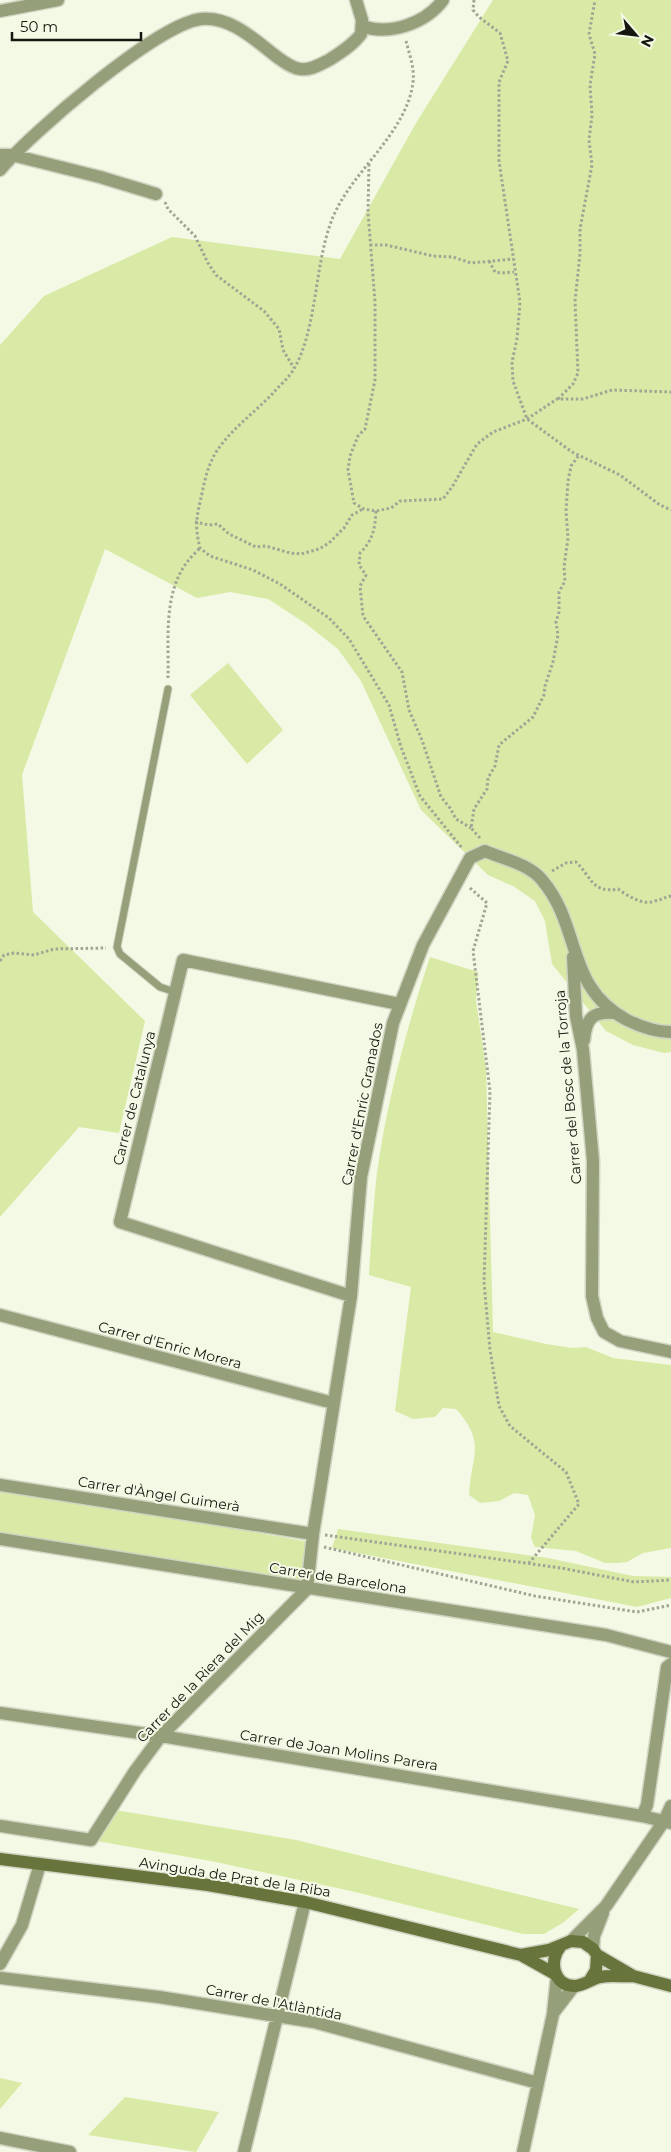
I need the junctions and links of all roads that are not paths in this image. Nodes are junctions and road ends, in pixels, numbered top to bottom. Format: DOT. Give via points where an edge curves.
graph roads {
  1 [pos="58,0"];
  2 [pos="356,0"];
  3 [pos="443,0"];
  4 [pos="0,11"];
  5 [pos="362,26"];
  6 [pos="6,155"];
  7 [pos="0,170"];
  8 [pos="156,194"];
  9 [pos="168,689"];
  10 [pos="573,947"];
  11 [pos="175,992"];
  12 [pos="399,1004"];
  13 [pos="615,1013"];
  14 [pos="671,1032"];
  15 [pos="583,1050"];
  16 [pos="351,1296"];
  17 [pos="0,1316"];
  18 [pos="671,1352"];
  19 [pos="333,1403"];
  20 [pos="0,1485"];
  21 [pos="0,1538"];
  22 [pos="312,1539"];
  23 [pos="307,1588"];
  24 [pos="671,1652"];
  25 [pos="671,1664"];
  26 [pos="0,1713"];
  27 [pos="161,1736"];
  28 [pos="671,1806"];
  29 [pos="642,1816"];
  30 [pos="668,1822"];
  31 [pos="0,1826"];
  32 [pos="0,1859"];
  33 [pos="40,1864"];
  34 [pos="305,1902"];
  35 [pos="606,1906"];
  36 [pos="565,1944"];
  37 [pos="595,1952"];
  38 [pos="521,1955"];
  39 [pos="0,1964"];
  40 [pos="556,1975"];
  41 [pos="633,1976"];
  42 [pos="0,1978"];
  43 [pos="590,1980"];
  44 [pos="574,1986"];
  45 [pos="671,1986"];
  46 [pos="553,2014"];
  47 [pos="279,2015"];
  48 [pos="538,2083"];
  49 [pos="0,2138"];
  50 [pos="66,2152"];
  51 [pos="70,2152"];
  52 [pos="244,2152"];
  53 [pos="522,2152"];
  1 -- 4 [label="street"];
  2 -- 5 [label="street"];
  3 -- 5 [label="street" via="425,18 402,26 384,30"];
  5 -- 6 [label="street" via="358,38 338,55 301,70 228,24 201,19 178,26 123,62"];
  6 -- 7 [label="street"];
  6 -- 8 [label="street"];
  9 -- 11 [label="lane" via="117,947 120,954 160,987"];
  10 -- 12 [label="street, Carrer d'Enric Granados" via="555,896 541,878 523,866 485,851 470,858 423,945"];
  10 -- 13 [label="street" via="584,977"];
  10 -- 15 [label="street, Carrer del Bosc de la Torroja" via="576,1016"];
  11 -- 12 [label="street, Carrer de Catalunya" via="183,960"];
  11 -- 16 [label="street, Carrer de Catalunya" via="120,1222"];
  12 -- 16 [label="street, Carrer d'Enric Granados" via="361,1177"];
  13 -- 14 [label="street" via="642,1027"];
  13 -- 15 [label="street" via="592,1017 587,1024"];
  15 -- 18 [label="street, Carrer del Bosc de la Torroja" via="593,1162 592,1296 596,1318 604,1332 620,1341"];
  16 -- 19 [label="street, Carrer d'Enric Granados"];
  17 -- 19 [label="street, Carrer d'Enric Morera"];
  19 -- 22 [label="street, Carrer d'Enric Granados"];
  20 -- 22 [label="street, Carrer d'Àngel Guimerà"];
  21 -- 23 [label="street, Carrer de Barcelona"];
  22 -- 23 [label="street, Carrer d'Enric Granados"];
  23 -- 24 [label="street, Carrer de Barcelona" via="606,1635"];
  23 -- 27 [label="street, Carrer de la Riera del Mig"];
  25 -- 29 [label="street" via="667,1667 647,1805"];
  26 -- 27 [label="street, Carrer de Joan Molins Parera"];
  27 -- 29 [label="street, Carrer de Joan Molins Parera"];
  27 -- 31 [label="street, Carrer de la Riera del Mig" via="91,1840"];
  28 -- 30 [label="street"];
  29 -- 30 [label="street, Carrer de Joan Molins Parera"];
  30 -- 35 [label="street"];
  32 -- 33 [label="main road, Avinguda de Prat de la Riba"];
  33 -- 34 [label="main road, Avinguda de Prat de la Riba" via="208,1885"];
  33 -- 39 [label="street" via="22,1925"];
  34 -- 38 [label="main road, Avinguda de Prat de la Riba"];
  34 -- 47 [label="street"];
  35 -- 36 [label="street"];
  35 -- 37 [label="street" via="594,1936"];
  36 -- 37 [label="main road" via="582,1942"];
  36 -- 38 [label="main road"];
  36 -- 40 [label="main road" via="554,1956"];
  37 -- 41 [label="main road"];
  37 -- 43 [label="main road" via="596,1970"];
  38 -- 40 [label="main road"];
  40 -- 44 [label="main road"];
  40 -- 46 [label="street"];
  41 -- 43 [label="main road"];
  41 -- 45 [label="main road"];
  42 -- 47 [label="street, Carrer de l'Atlàntida"];
  43 -- 44 [label="main road"];
  44 -- 46 [label="street"];
  46 -- 48 [label="street"];
  47 -- 48 [label="street, Carrer de l'Atlàntida"];
  47 -- 52 [label="street"];
  48 -- 53 [label="street"];
  49 -- 50 [label="street"];
  50 -- 51 [label="street"];
}
